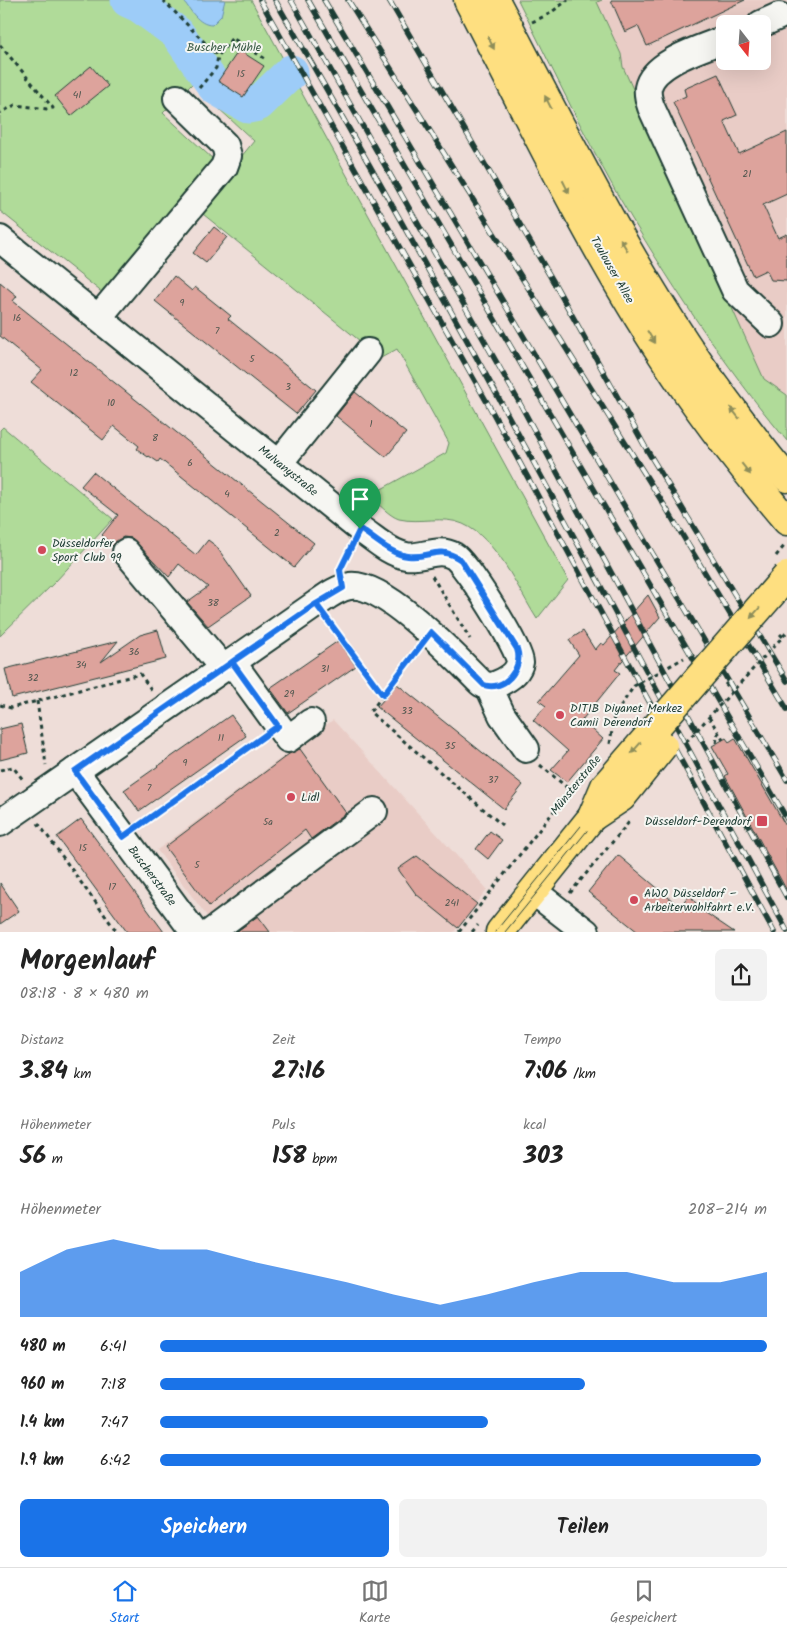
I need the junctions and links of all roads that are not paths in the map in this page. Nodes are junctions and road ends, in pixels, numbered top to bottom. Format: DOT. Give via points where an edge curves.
graph roads {
  1 [pos="468,0"];
  2 [pos="495,0"];
  3 [pos="716,43"];
  4 [pos="177,98"];
  5 [pos="0,239"];
  6 [pos="98,318"];
  7 [pos="771,324"];
  8 [pos="368,352"];
  9 [pos="279,463"];
  10 [pos="787,478"];
  11 [pos="787,521"];
  12 [pos="126,552"];
  13 [pos="787,576"];
  14 [pos="787,604"];
  15 [pos="227,665"];
  16 [pos="489,687"];
  17 [pos="311,722"];
  18 [pos="526,749"];
  19 [pos="75,771"];
  20 [pos="374,811"];
  21 [pos="592,817"];
  22 [pos="0,823"];
  23 [pos="533,891"];
  24 [pos="194,932"];
  25 [pos="211,932"];
  26 [pos="500,932"];
  27 [pos="586,932"];
  1 -- 11 [label="main road, Toulouser Allee, one-way" via="575,206 663,357 694,404"];
  10 -- 2 [label="main road, Toulouser Allee, one-way" via="717,390 649,287 612,224"];
  3 -- 7 [label="street" via="678,58 655,73 648,87 648,97 735,290"];
  4 -- 6 [label="street" via="225,145 228,156 224,167"];
  5 -- 6 [label="street, Mulvanystraße"];
  6 -- 9 [label="street, Mulvanystraße"];
  8 -- 9 [label="street"];
  9 -- 16 [label="street, Mulvanystraße" via="360,529 400,555 443,552 461,560 517,649 520,663 517,670 504,681"];
  12 -- 15 [label="street"];
  13 -- 21 [label="main road, Münsterstraße, one-way, bridge" via="622,764 605,786"];
  14 -- 21 [label="main road, Münsterstraße, bridge" via="622,797"];
  15 -- 16 [label="street" via="316,604 351,586 365,588 397,606 431,632 481,683"];
  15 -- 17 [label="street" via="288,739"];
  15 -- 19 [label="street"];
  16 -- 18 [label="street" via="502,715"];
  19 -- 22 [label="street"];
  19 -- 24 [label="street, Buscherstraße"];
  20 -- 25 [label="street"];
  21 -- 23 [label="main road, Münsterstraße"];
  23 -- 26 [label="main road, Münsterstraße"];
  23 -- 27 [label="street"];
}
